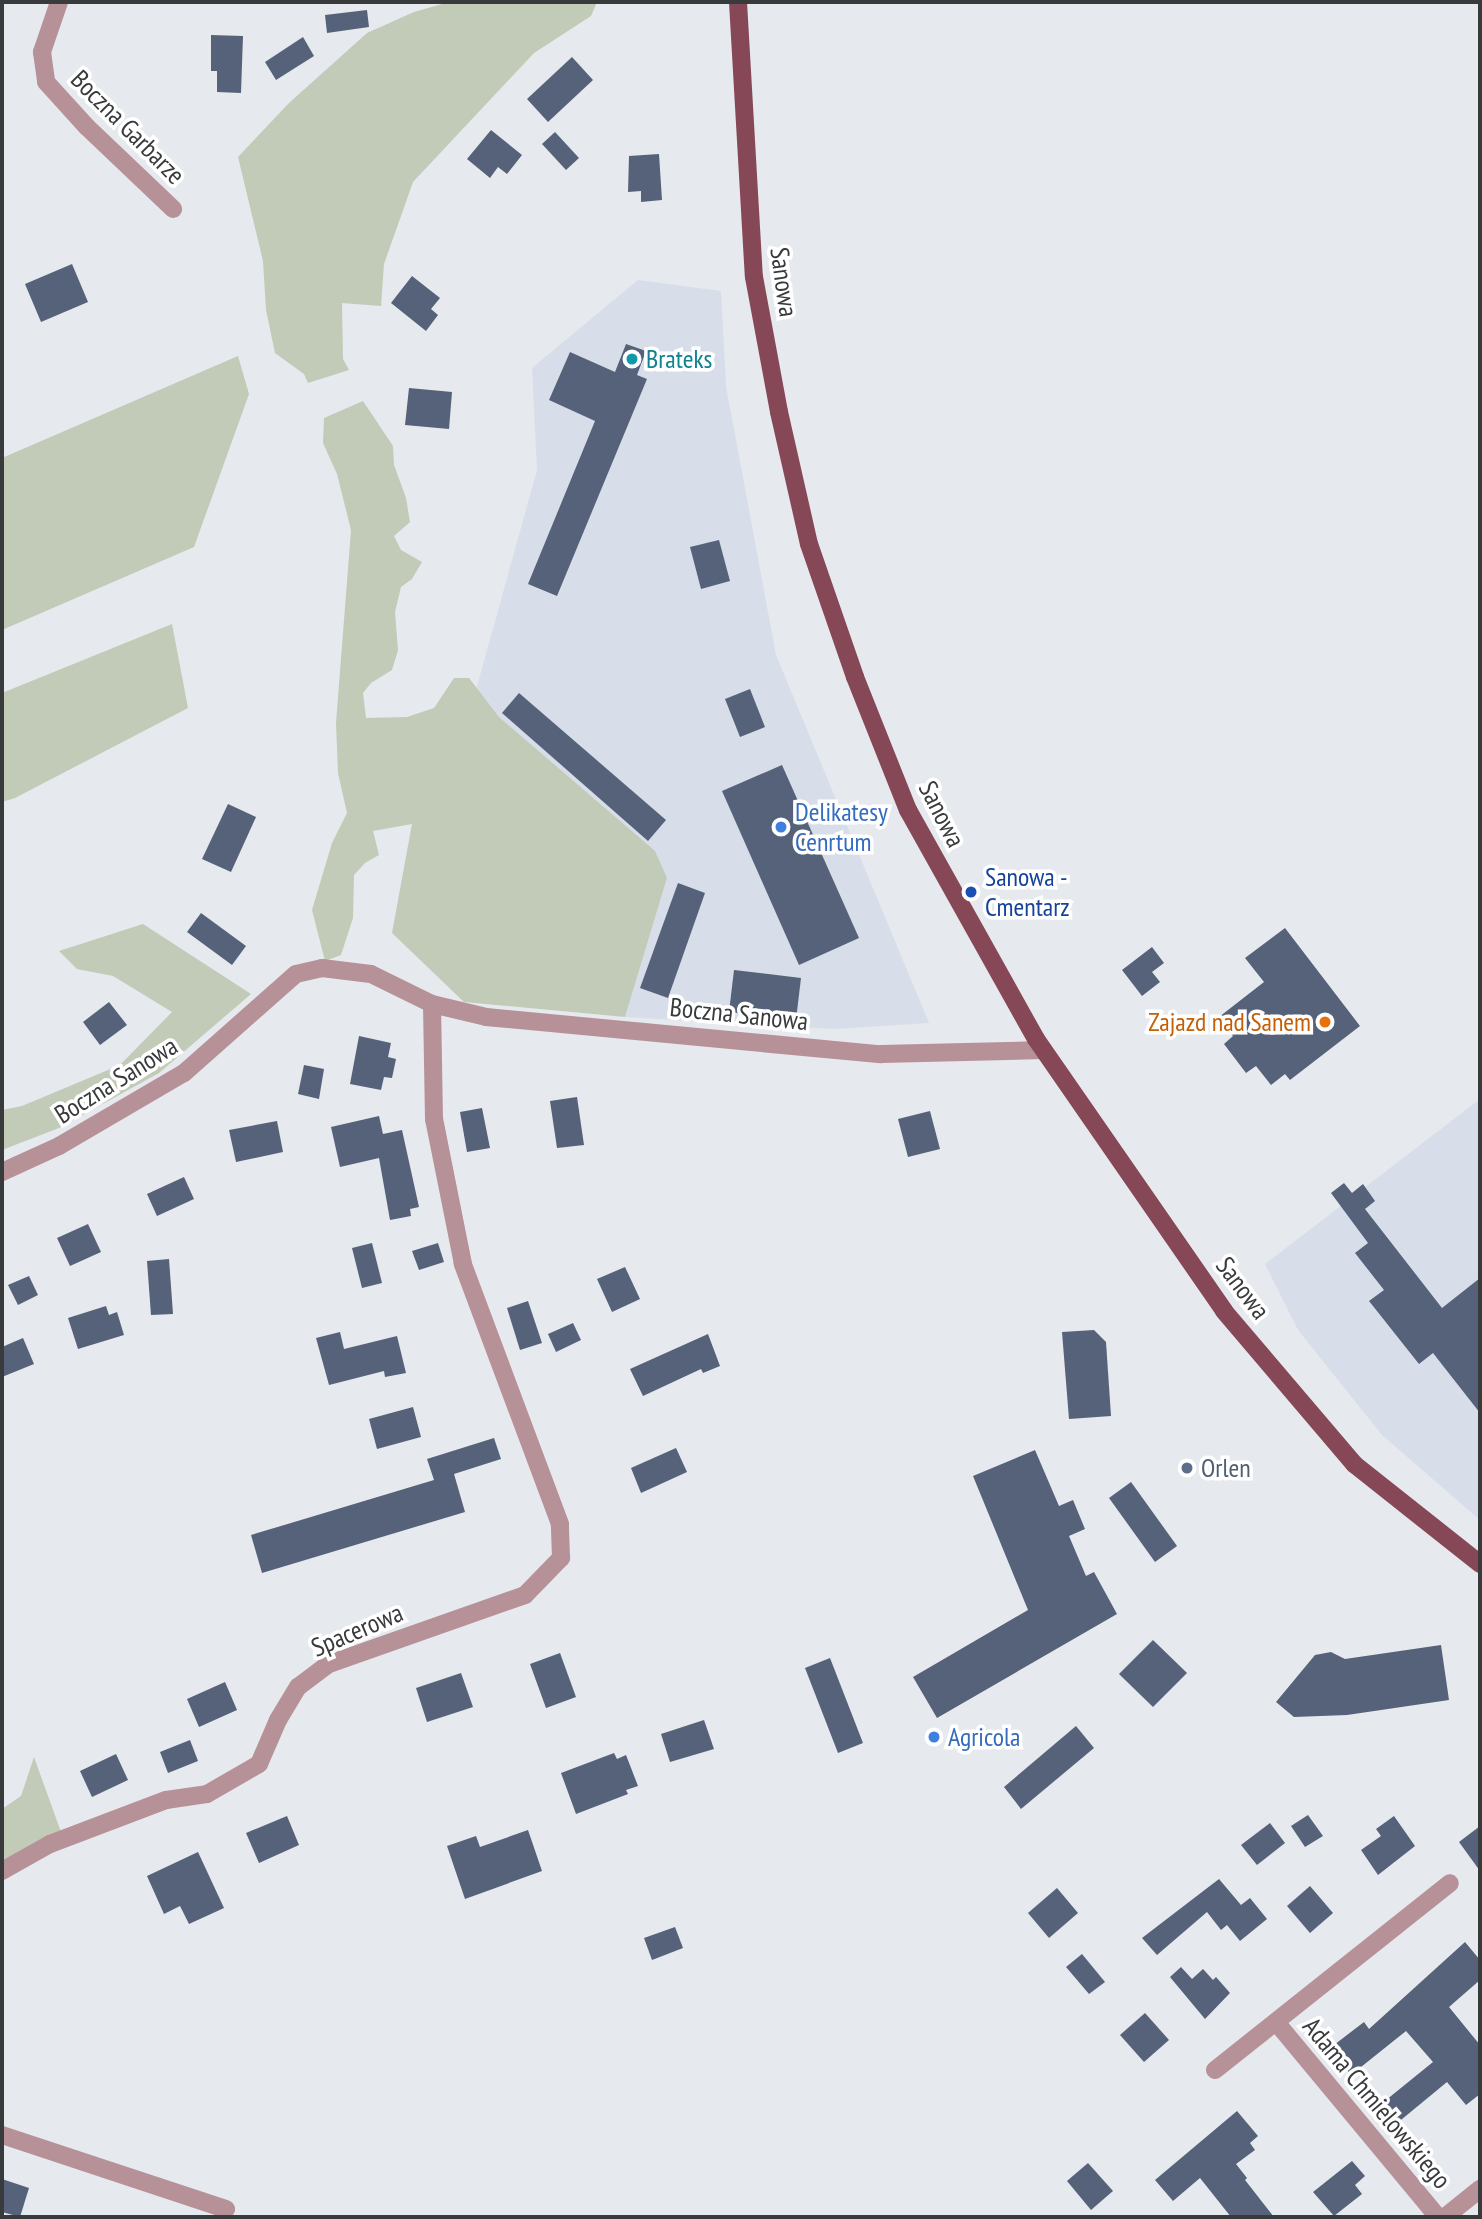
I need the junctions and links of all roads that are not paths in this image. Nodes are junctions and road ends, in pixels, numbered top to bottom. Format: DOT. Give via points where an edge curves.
graph roads {
  1 [pos="59,2"];
  2 [pos="738,2"];
  3 [pos="173,209"];
  4 [pos="432,1004"];
  5 [pos="1043,1050"];
  6 [pos="2,1172"];
  7 [pos="1480,1564"];
  8 [pos="2,1871"];
  9 [pos="1450,1883"];
  10 [pos="1276,2021"];
  11 [pos="1215,2070"];
  12 [pos="2,2135"];
  13 [pos="1480,2189"];
  14 [pos="226,2209"];
  15 [pos="1438,2217"];
  16 [pos="1445,2217"];
  1 -- 3 [label="street, Boczna Garbarze" via="42,52 46,82"];
  2 -- 5 [label="main road, Sanowa" via="754,277 809,544 908,810"];
  4 -- 5 [label="street, Boczna Sanowa" via="486,1017 881,1054"];
  4 -- 6 [label="street, Boczna Sanowa" via="371,974 322,968 296,974 184,1073 59,1146"];
  4 -- 8 [label="street, Spacerowa" via="434,1119 463,1264 560,1524 561,1558 525,1595 329,1664 298,1687 259,1764 207,1794 166,1800 50,1844"];
  5 -- 7 [label="main road, Sanowa" via="1224,1311 1300,1401 1354,1464"];
  9 -- 10 [label="street, Adama Chmielowskiego"];
  10 -- 11 [label="street, Adama Chmielowskiego"];
  10 -- 15 [label="street, Adama Chmielowskiego"];
  12 -- 14 [label="street"];
  13 -- 16 [label="street, Adama Chmielowskiego"];
}
